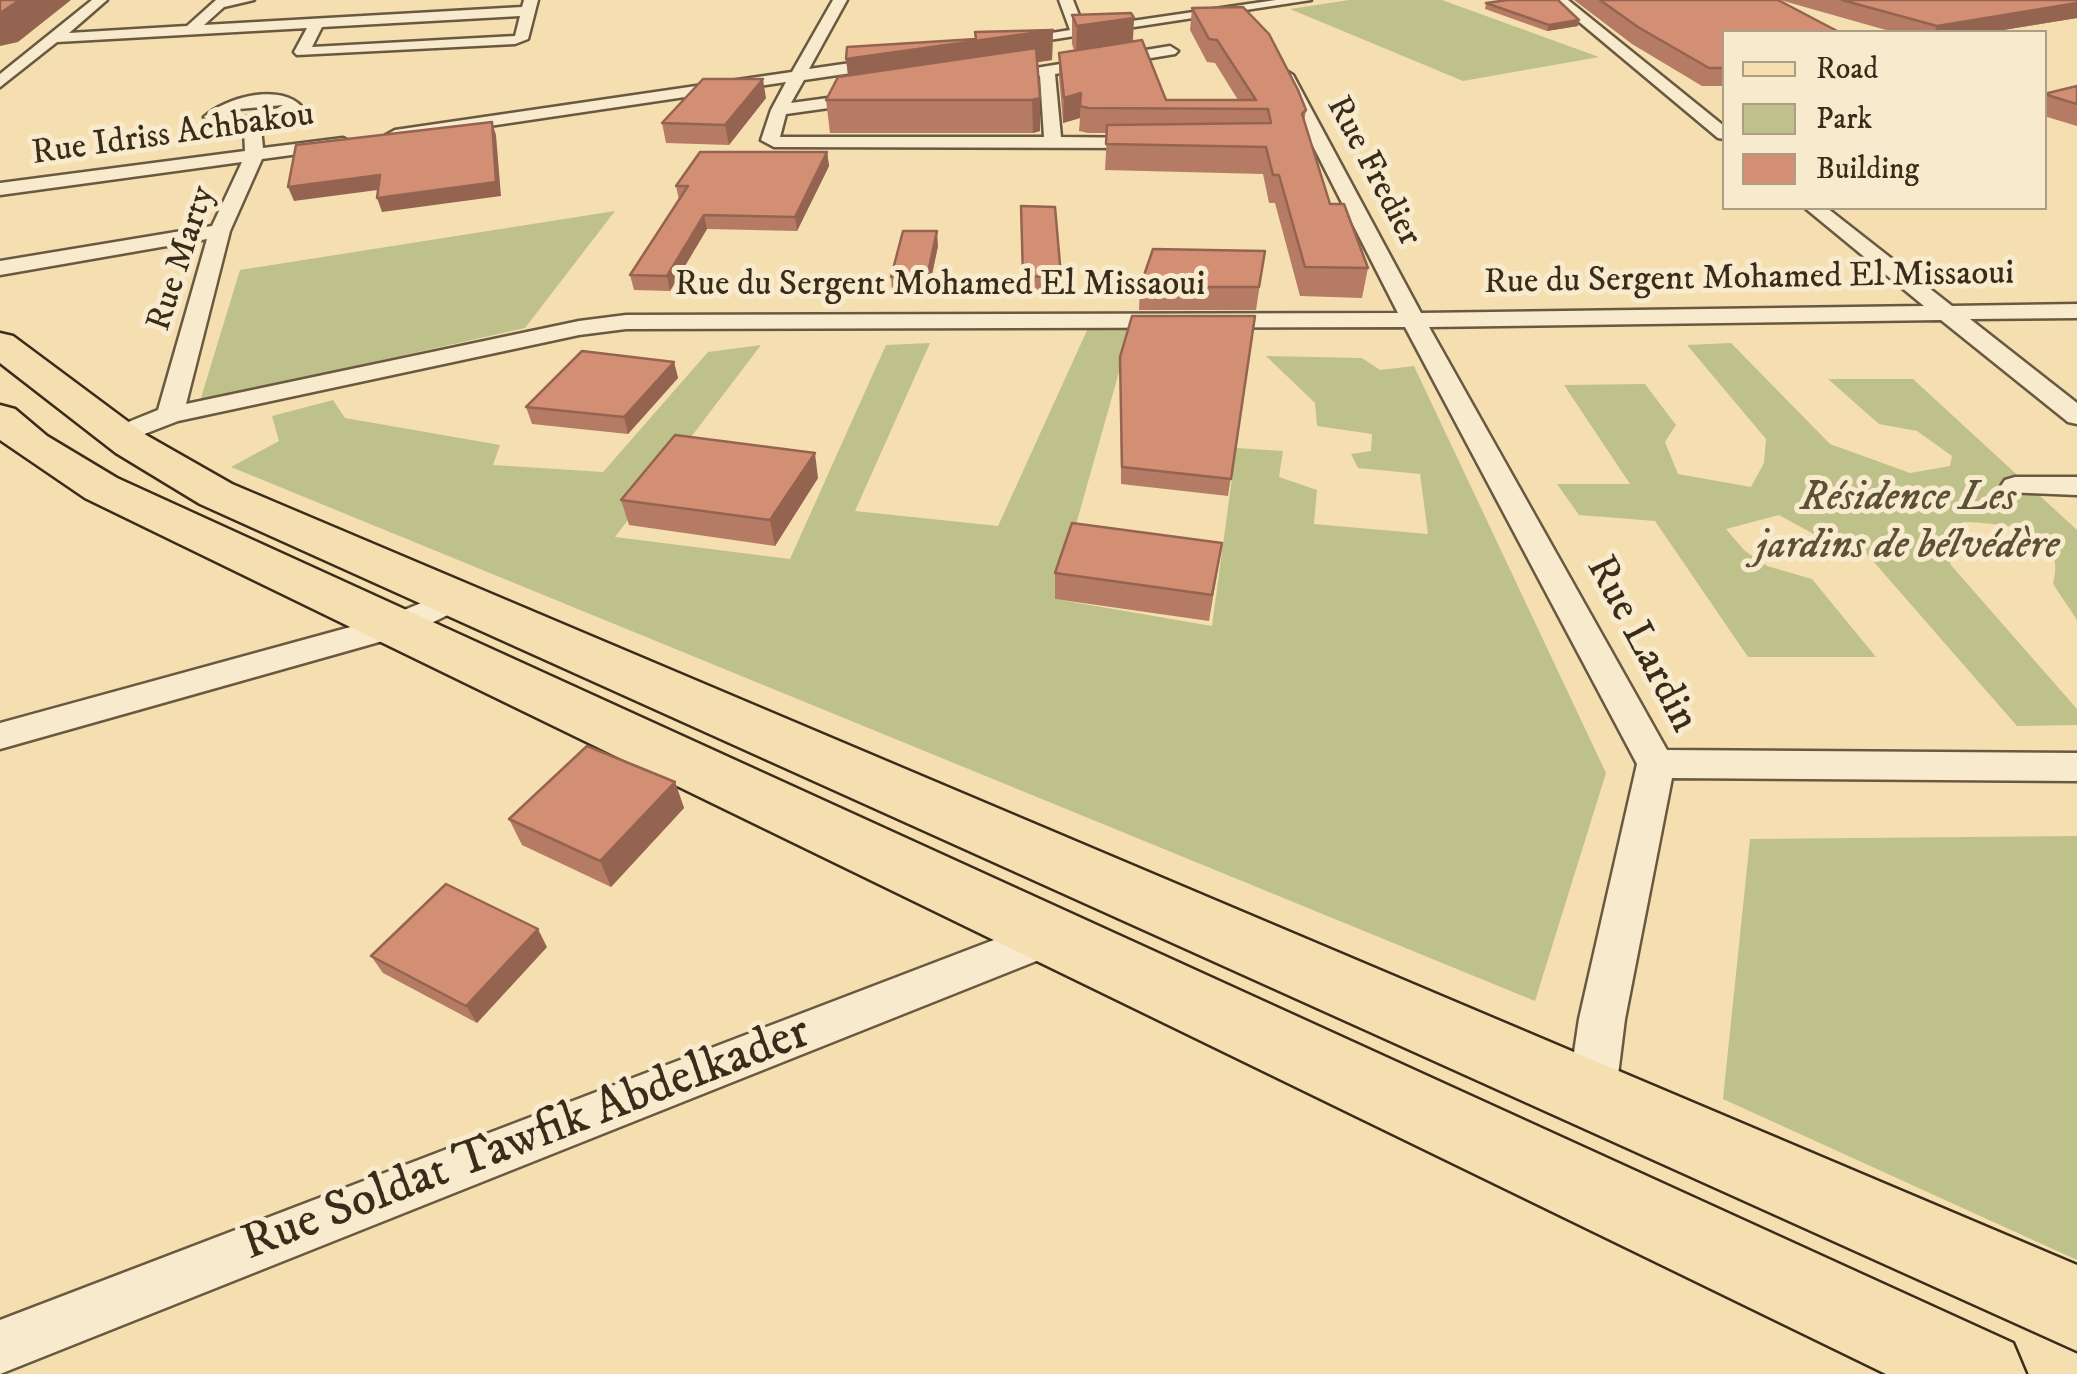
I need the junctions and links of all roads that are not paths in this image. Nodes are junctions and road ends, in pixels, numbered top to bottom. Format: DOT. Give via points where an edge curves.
graph roads {
  1 [pos="100,0"];
  2 [pos="246,0"];
  3 [pos="840,0"];
  4 [pos="1066,0"];
  5 [pos="1304,0"];
  6 [pos="1560,0"];
  7 [pos="529,6"];
  8 [pos="1252,10"];
  9 [pos="316,23"];
  10 [pos="191,30"];
  11 [pos="1078,33"];
  12 [pos="55,38"];
  13 [pos="998,46"];
  14 [pos="1170,51"];
  15 [pos="1274,51"];
  16 [pos="919,58"];
  17 [pos="1046,72"];
  18 [pos="801,76"];
  19 [pos="0,82"];
  20 [pos="971,82"];
  21 [pos="895,94"];
  22 [pos="780,110"];
  23 [pos="252,124"];
  24 [pos="1722,132"];
  25 [pos="1052,143"];
  26 [pos="1165,143"];
  27 [pos="254,156"];
  28 [pos="0,189"];
  29 [pos="1818,210"];
  30 [pos="220,231"];
  31 [pos="0,268"];
  32 [pos="1946,311"];
  33 [pos="2077,311"];
  34 [pos="1412,320"];
  35 [pos="0,344"];
  36 [pos="2077,416"];
  37 [pos="0,418"];
  38 [pos="143,426"];
  39 [pos="2015,486"];
  40 [pos="2077,486"];
  41 [pos="426,612"];
  42 [pos="0,736"];
  43 [pos="1656,764"];
  44 [pos="2077,767"];
  45 [pos="1054,935"];
  46 [pos="1592,1099"];
  47 [pos="2077,1308"];
  48 [pos="0,1348"];
  49 [pos="1982,1374"];
  1 -- 12 [label="street"];
  2 -- 10 [label="street" via="220,3"];
  3 -- 18 [label="street"];
  4 -- 11 [label="street"];
  5 -- 8 [label="street"];
  6 -- 24 [label="street"];
  7 -- 9 [label="street"];
  7 -- 9 [label="street" via="519,40 302,52"];
  8 -- 11 [label="street"];
  9 -- 10 [label="street"];
  10 -- 12 [label="street"];
  11 -- 13 [label="street"];
  12 -- 19 [label="street"];
  14 -- 17 [label="street"];
  15 -- 34 [label="street, Rue Fredier"];
  16 -- 18 [label="street, Rue Idriss Achbakou"];
  17 -- 20 [label="street"];
  17 -- 25 [label="street"];
  18 -- 22 [label="street"];
  18 -- 27 [label="street, Rue Idriss Achbakou"];
  21 -- 22 [label="street"];
  22 -- 25 [label="street" via="774,142"];
  23 -- 27 [label="street, Rue Marty"];
  25 -- 26 [label="street"];
  27 -- 28 [label="street, Rue Idriss Achbakou"];
  27 -- 30 [label="street, Rue Marty"];
  29 -- 32 [label="street"];
  30 -- 31 [label="street"];
  30 -- 38 [label="street, Rue Marty"];
  32 -- 33 [label="street, Rue du Sergent Mohamed El Missaoui"];
  32 -- 34 [label="street, Rue du Sergent Mohamed El Missaoui"];
  32 -- 36 [label="street"];
  34 -- 38 [label="street, Rue du Sergent Mohamed El Missaoui" via="626,322"];
  34 -- 43 [label="street, Rue Lardin"];
  35 -- 38 [label="main road"];
  37 -- 41 [label="main road" via="102,488"];
  38 -- 41 [label="main road" via="166,469"];
  39 -- 40 [label="street"];
  41 -- 42 [label="street"];
  41 -- 45 [label="main road"];
  41 -- 46 [label="main road"];
  43 -- 44 [label="street"];
  43 -- 46 [label="street, Rue Lardin" via="1602,1020"];
  45 -- 48 [label="street, Rue Soldat Tawfik Abdelkader"];
  45 -- 49 [label="main road"];
  46 -- 47 [label="main road"];
}
